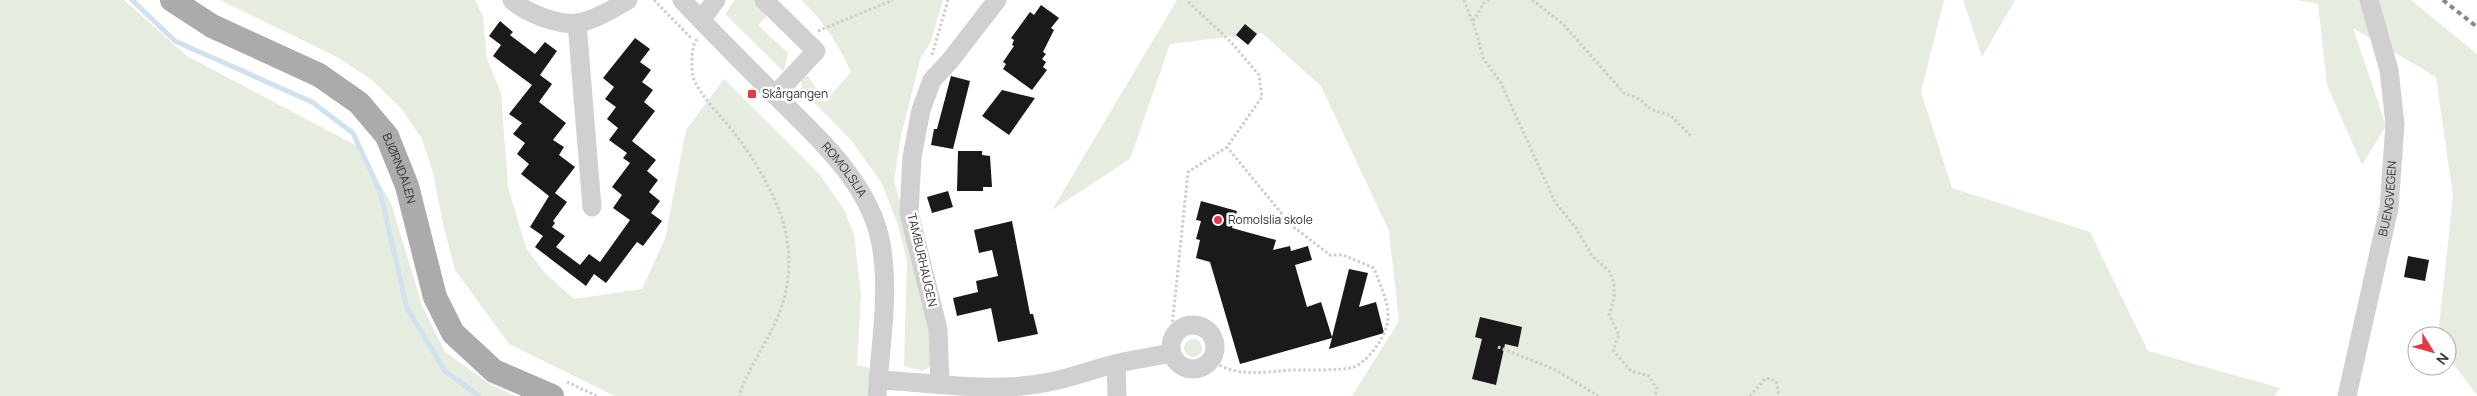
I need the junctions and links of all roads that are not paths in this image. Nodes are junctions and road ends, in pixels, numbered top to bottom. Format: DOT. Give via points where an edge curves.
graph roads {
  1 [pos="172,0"];
  2 [pos="512,0"];
  3 [pos="628,0"];
  4 [pos="682,0"];
  5 [pos="716,0"];
  6 [pos="764,0"];
  7 [pos="997,0"];
  8 [pos="2368,0"];
  9 [pos="701,20"];
  10 [pos="577,23"];
  11 [pos="775,95"];
  12 [pos="592,206"];
  13 [pos="1171,347"];
  14 [pos="1116,364"];
  15 [pos="940,383"];
  16 [pos="877,388"];
  17 [pos="1050,389"];
  18 [pos="552,396"];
  19 [pos="1117,396"];
  20 [pos="2347,396"];
  1 -- 18 [label="main road, BJØRNDALEN" via="212,26 319,75 359,103 387,136 407,186 435,297 453,333 494,371"];
  2 -- 10 [label="street" via="522,8 549,19"];
  3 -- 10 [label="street"];
  4 -- 9 [label="street, ROMOLSLIA"];
  5 -- 9 [label="street"];
  6 -- 11 [label="street" via="816,51"];
  7 -- 15 [label="street, TAMBURHAUGEN" via="932,80 921,110 912,157 909,213 938,329"];
  8 -- 20 [label="street, BUENGVEGEN" via="2389,70 2396,124 2389,208"];
  9 -- 11 [label="street, ROMOLSLIA"];
  10 -- 12 [label="street"];
  11 -- 16 [label="street, ROMOLSLIA" via="847,173 873,215 884,270"];
  13 -- 13 [label="street" via="1178,364 1189,369 1202,368 1211,360 1215,348 1212,335 1202,327 1190,325 1178,330"];
  13 -- 14 [label="street"];
  14 -- 17 [label="street"];
  14 -- 19 [label="street"];
  15 -- 16 [label="street"];
  15 -- 17 [label="street"];
}
